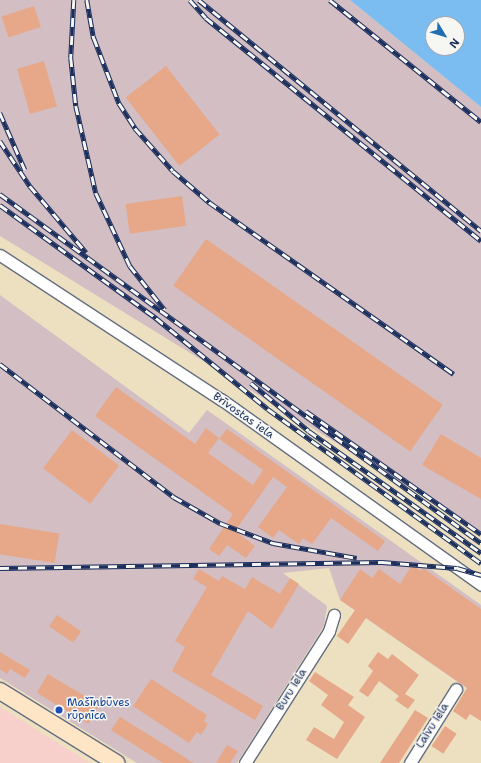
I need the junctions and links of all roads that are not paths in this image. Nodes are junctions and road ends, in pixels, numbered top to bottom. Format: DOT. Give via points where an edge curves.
graph roads {
  1 [pos="0,254"];
  2 [pos="481,585"];
  3 [pos="334,615"];
  4 [pos="456,689"];
  5 [pos="0,691"];
  6 [pos="116,763"];
  7 [pos="245,763"];
  8 [pos="410,763"];
  1 -- 2 [label="street, Brīvostas iela" via="222,400"];
  3 -- 7 [label="street, Buru iela" via="329,631"];
  4 -- 8 [label="street, Laivu iela"];
  5 -- 6 [label="main road"];
}
